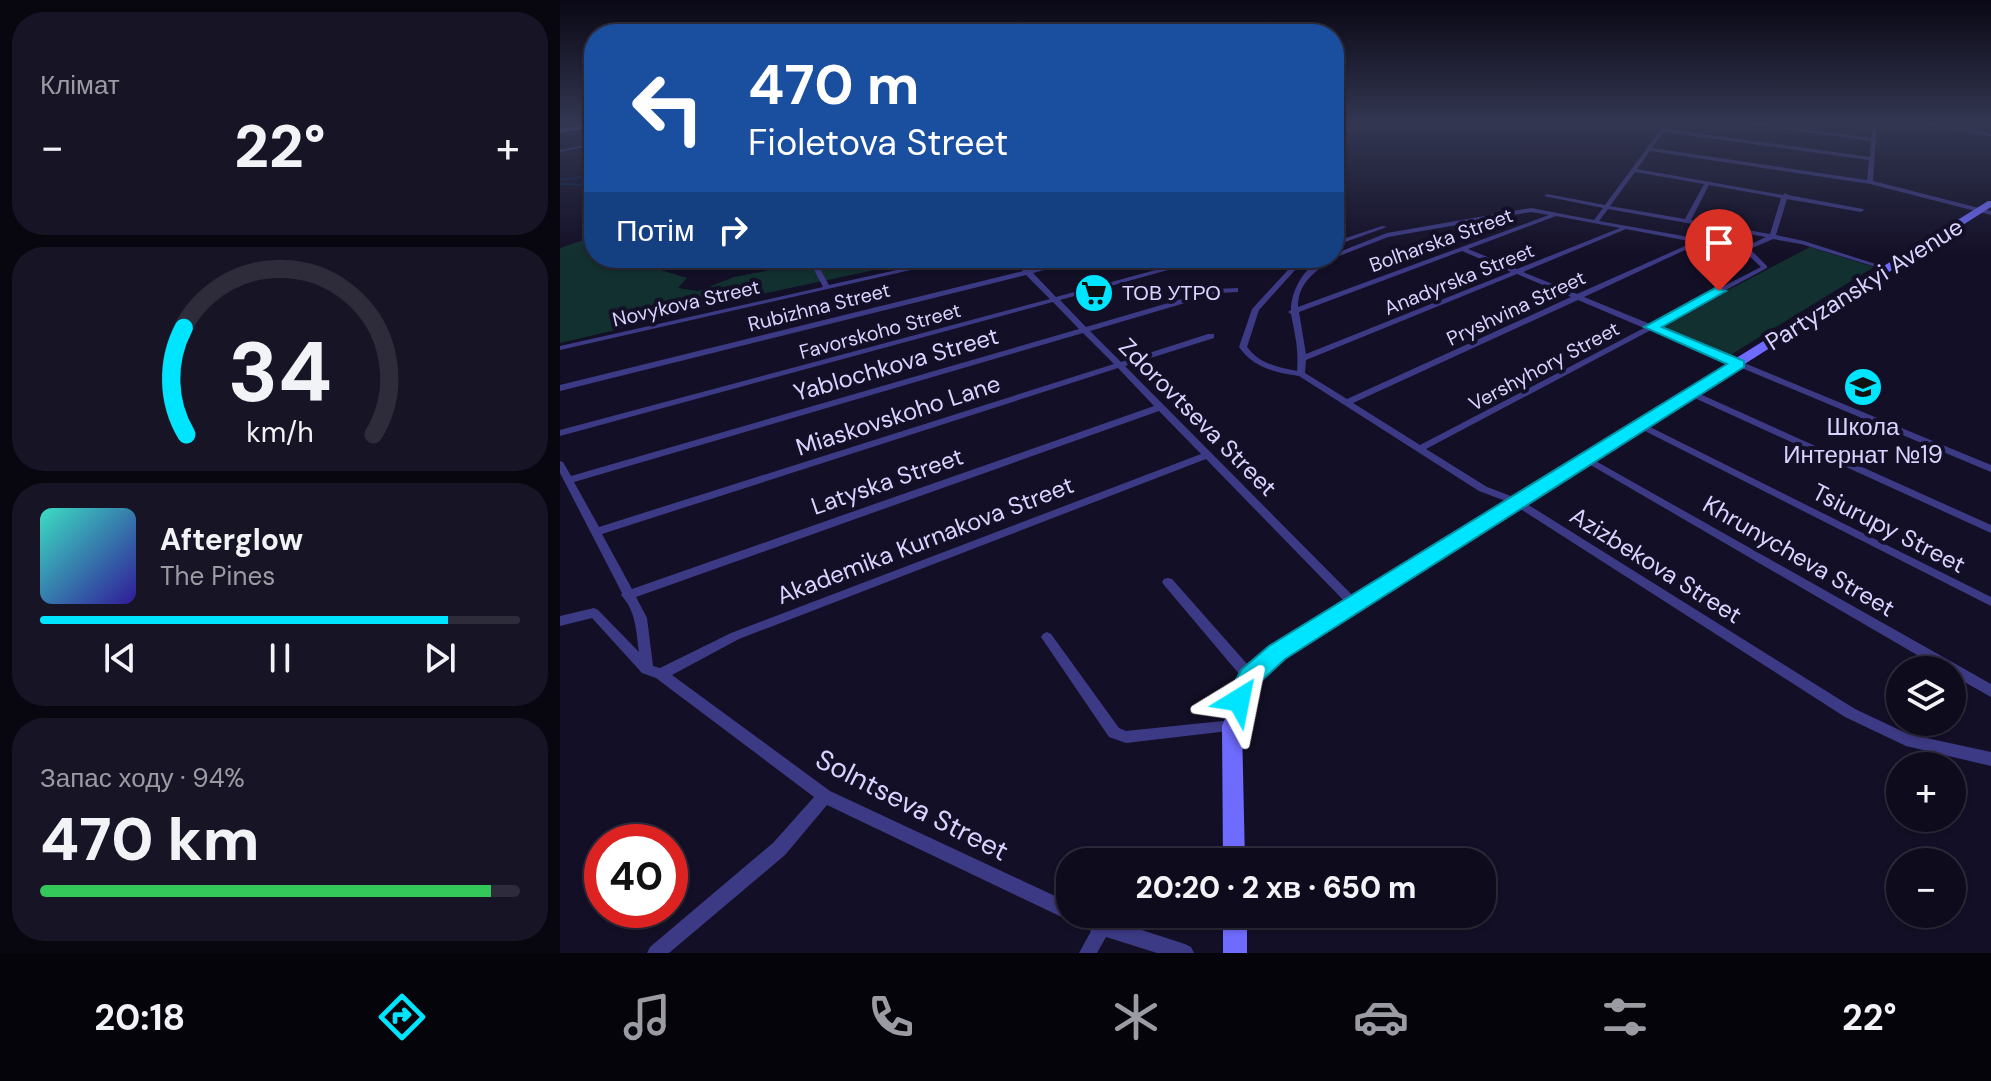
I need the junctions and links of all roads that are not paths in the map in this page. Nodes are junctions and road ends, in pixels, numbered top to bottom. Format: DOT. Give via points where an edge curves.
graph roads {
  1 [pos="1779,168"];
  2 [pos="1871,168"];
  3 [pos="1633,170"];
  4 [pos="1708,182"];
  5 [pos="1870,182"];
  6 [pos="1785,195"];
  7 [pos="1547,196"];
  8 [pos="1606,206"];
  9 [pos="1987,209"];
  10 [pos="1861,210"];
  11 [pos="1556,214"];
  12 [pos="1687,221"];
  13 [pos="1595,222"];
  14 [pos="1384,227"];
  15 [pos="1625,229"];
  16 [pos="1772,237"];
  17 [pos="1344,241"];
  18 [pos="1698,242"];
  19 [pos="1462,249"];
  20 [pos="1746,249"];
  21 [pos="1344,252"];
  22 [pos="816,268"];
  23 [pos="916,268"];
  24 [pos="1024,268"];
  25 [pos="1044,268"];
  26 [pos="1172,268"];
  27 [pos="1294,268"];
  28 [pos="1313,268"];
  29 [pos="1888,269"];
  30 [pos="1028,272"];
  31 [pos="1517,272"];
  32 [pos="827,288"];
  33 [pos="1235,290"];
  34 [pos="1576,298"];
  35 [pos="1055,300"];
  36 [pos="1292,312"];
  37 [pos="1651,327"];
  38 [pos="1085,331"];
  39 [pos="1211,336"];
  40 [pos="560,348"];
  41 [pos="1304,358"];
  42 [pos="1738,364"];
  43 [pos="1118,366"];
  44 [pos="1301,374"];
  45 [pos="560,388"];
  46 [pos="1691,393"];
  47 [pos="1347,402"];
  48 [pos="1160,407"];
  49 [pos="1640,425"];
  50 [pos="560,433"];
  51 [pos="1419,449"];
  52 [pos="1208,455"];
  53 [pos="1585,458"];
  54 [pos="560,464"];
  55 [pos="1991,469"];
  56 [pos="569,480"];
  57 [pos="1515,501"];
  58 [pos="1991,529"];
  59 [pos="596,532"];
  60 [pos="1168,582"];
  61 [pos="627,595"];
  62 [pos="1991,602"];
  63 [pos="1354,604"];
  64 [pos="560,621"];
  65 [pos="1047,637"];
  66 [pos="654,672"];
  67 [pos="1250,677"];
  68 [pos="1991,691"];
  69 [pos="1232,726"];
  70 [pos="1991,759"];
  71 [pos="825,796"];
  72 [pos="1234,848"];
  73 [pos="1056,905"];
  74 [pos="1101,928"];
  75 [pos="1105,928"];
  76 [pos="1235,928"];
  77 [pos="656,953"];
  78 [pos="1088,953"];
  79 [pos="1185,953"];
  80 [pos="1235,953"];
  1 -- 5 [label="street"];
  2 -- 5 [label="street"];
  3 -- 4 [label="street"];
  3 -- 8 [label="street"];
  4 -- 6 [label="street"];
  4 -- 12 [label="street"];
  5 -- 9 [label="street"];
  6 -- 10 [label="street"];
  6 -- 16 [label="street"];
  7 -- 8 [label="street"];
  8 -- 12 [label="street"];
  8 -- 13 [label="street"];
  9 -- 29 [label="street, Partyzanskyi Avenue"];
  11 -- 13 [label="street"];
  11 -- 19 [label="street, Bolharska Street"];
  11 -- 21 [label="street" via="1526,210 1387,235"];
  12 -- 16 [label="street"];
  13 -- 15 [label="street"];
  14 -- 17 [label="street"];
  15 -- 18 [label="street"];
  15 -- 31 [label="street, Anadyrska Street"];
  16 -- 20 [label="street"];
  16 -- 29 [label="street"];
  18 -- 20 [label="street"];
  18 -- 34 [label="street, Pryshvina Street"];
  19 -- 31 [label="street"];
  19 -- 36 [label="street, Bolharska Street"];
  20 -- 37 [label="street, Vershyhory Street" via="1765,267"];
  22 -- 32 [label="street"];
  23 -- 32 [label="street, Novykova Street"];
  24 -- 30 [label="street, Zdorovtseva Street"];
  25 -- 30 [label="street, Rubizhna Street"];
  26 -- 35 [label="street, Favorskoho Street"];
  27 -- 44 [label="street, Azizbekova Street" via="1256,309 1243,347 1250,359"];
  28 -- 36 [label="street" via="1305,273"];
  29 -- 42 [label="street, Partyzanskyi Avenue"];
  30 -- 35 [label="street, Zdorovtseva Street"];
  30 -- 45 [label="street, Rubizhna Street"];
  31 -- 34 [label="street"];
  31 -- 41 [label="street, Anadyrska Street"];
  32 -- 40 [label="street, Novykova Street"];
  33 -- 38 [label="street, Yablochkova Street"];
  34 -- 37 [label="street"];
  34 -- 47 [label="street, Pryshvina Street"];
  35 -- 38 [label="street, Zdorovtseva Street"];
  35 -- 50 [label="street, Favorskoho Street"];
  36 -- 41 [label="street"];
  37 -- 42 [label="street"];
  37 -- 51 [label="street, Vershyhory Street"];
  38 -- 43 [label="street, Zdorovtseva Street"];
  38 -- 56 [label="street, Yablochkova Street"];
  39 -- 43 [label="street, Miaskovskoho Lane"];
  41 -- 44 [label="street"];
  42 -- 46 [label="street, Partyzanskyi Avenue"];
  42 -- 55 [label="street"];
  43 -- 48 [label="street, Zdorovtseva Street"];
  43 -- 59 [label="street, Miaskovskoho Lane"];
  44 -- 47 [label="street, Azizbekova Street"];
  46 -- 49 [label="street, Partyzanskyi Avenue"];
  46 -- 58 [label="street"];
  47 -- 51 [label="street, Azizbekova Street"];
  48 -- 52 [label="street, Zdorovtseva Street"];
  48 -- 61 [label="street, Latyska Street"];
  49 -- 53 [label="street, Partyzanskyi Avenue"];
  49 -- 62 [label="street, Tsiurupy Street"];
  51 -- 57 [label="street, Azizbekova Street" via="1483,489"];
  52 -- 63 [label="street, Zdorovtseva Street"];
  52 -- 66 [label="street, Akademika Kurnakova Street"];
  53 -- 57 [label="street, Partyzanskyi Avenue"];
  53 -- 68 [label="street, Khrunycheva Street"];
  54 -- 56 [label="street"];
  56 -- 59 [label="street"];
  57 -- 63 [label="street, Partyzanskyi Avenue"];
  57 -- 70 [label="street, Azizbekova Street" via="1850,713 1906,740"];
  59 -- 61 [label="street"];
  60 -- 67 [label="street"];
  61 -- 66 [label="street" via="641,618"];
  63 -- 67 [label="street, Partyzanskyi Avenue" via="1277,653"];
  64 -- 66 [label="street, Solntseva Street" via="594,613"];
  65 -- 69 [label="street" via="1114,733 1126,737"];
  66 -- 71 [label="street, Solntseva Street"];
  67 -- 69 [label="street, Partyzanskyi Avenue"];
  69 -- 72 [label="street, Partyzanskyi Avenue"];
  71 -- 73 [label="street, Solntseva Street"];
  71 -- 77 [label="street" via="779,849"];
  74 -- 78 [label="street"];
  75 -- 79 [label="street, Solntseva Street"];
  76 -- 80 [label="street"];
}
